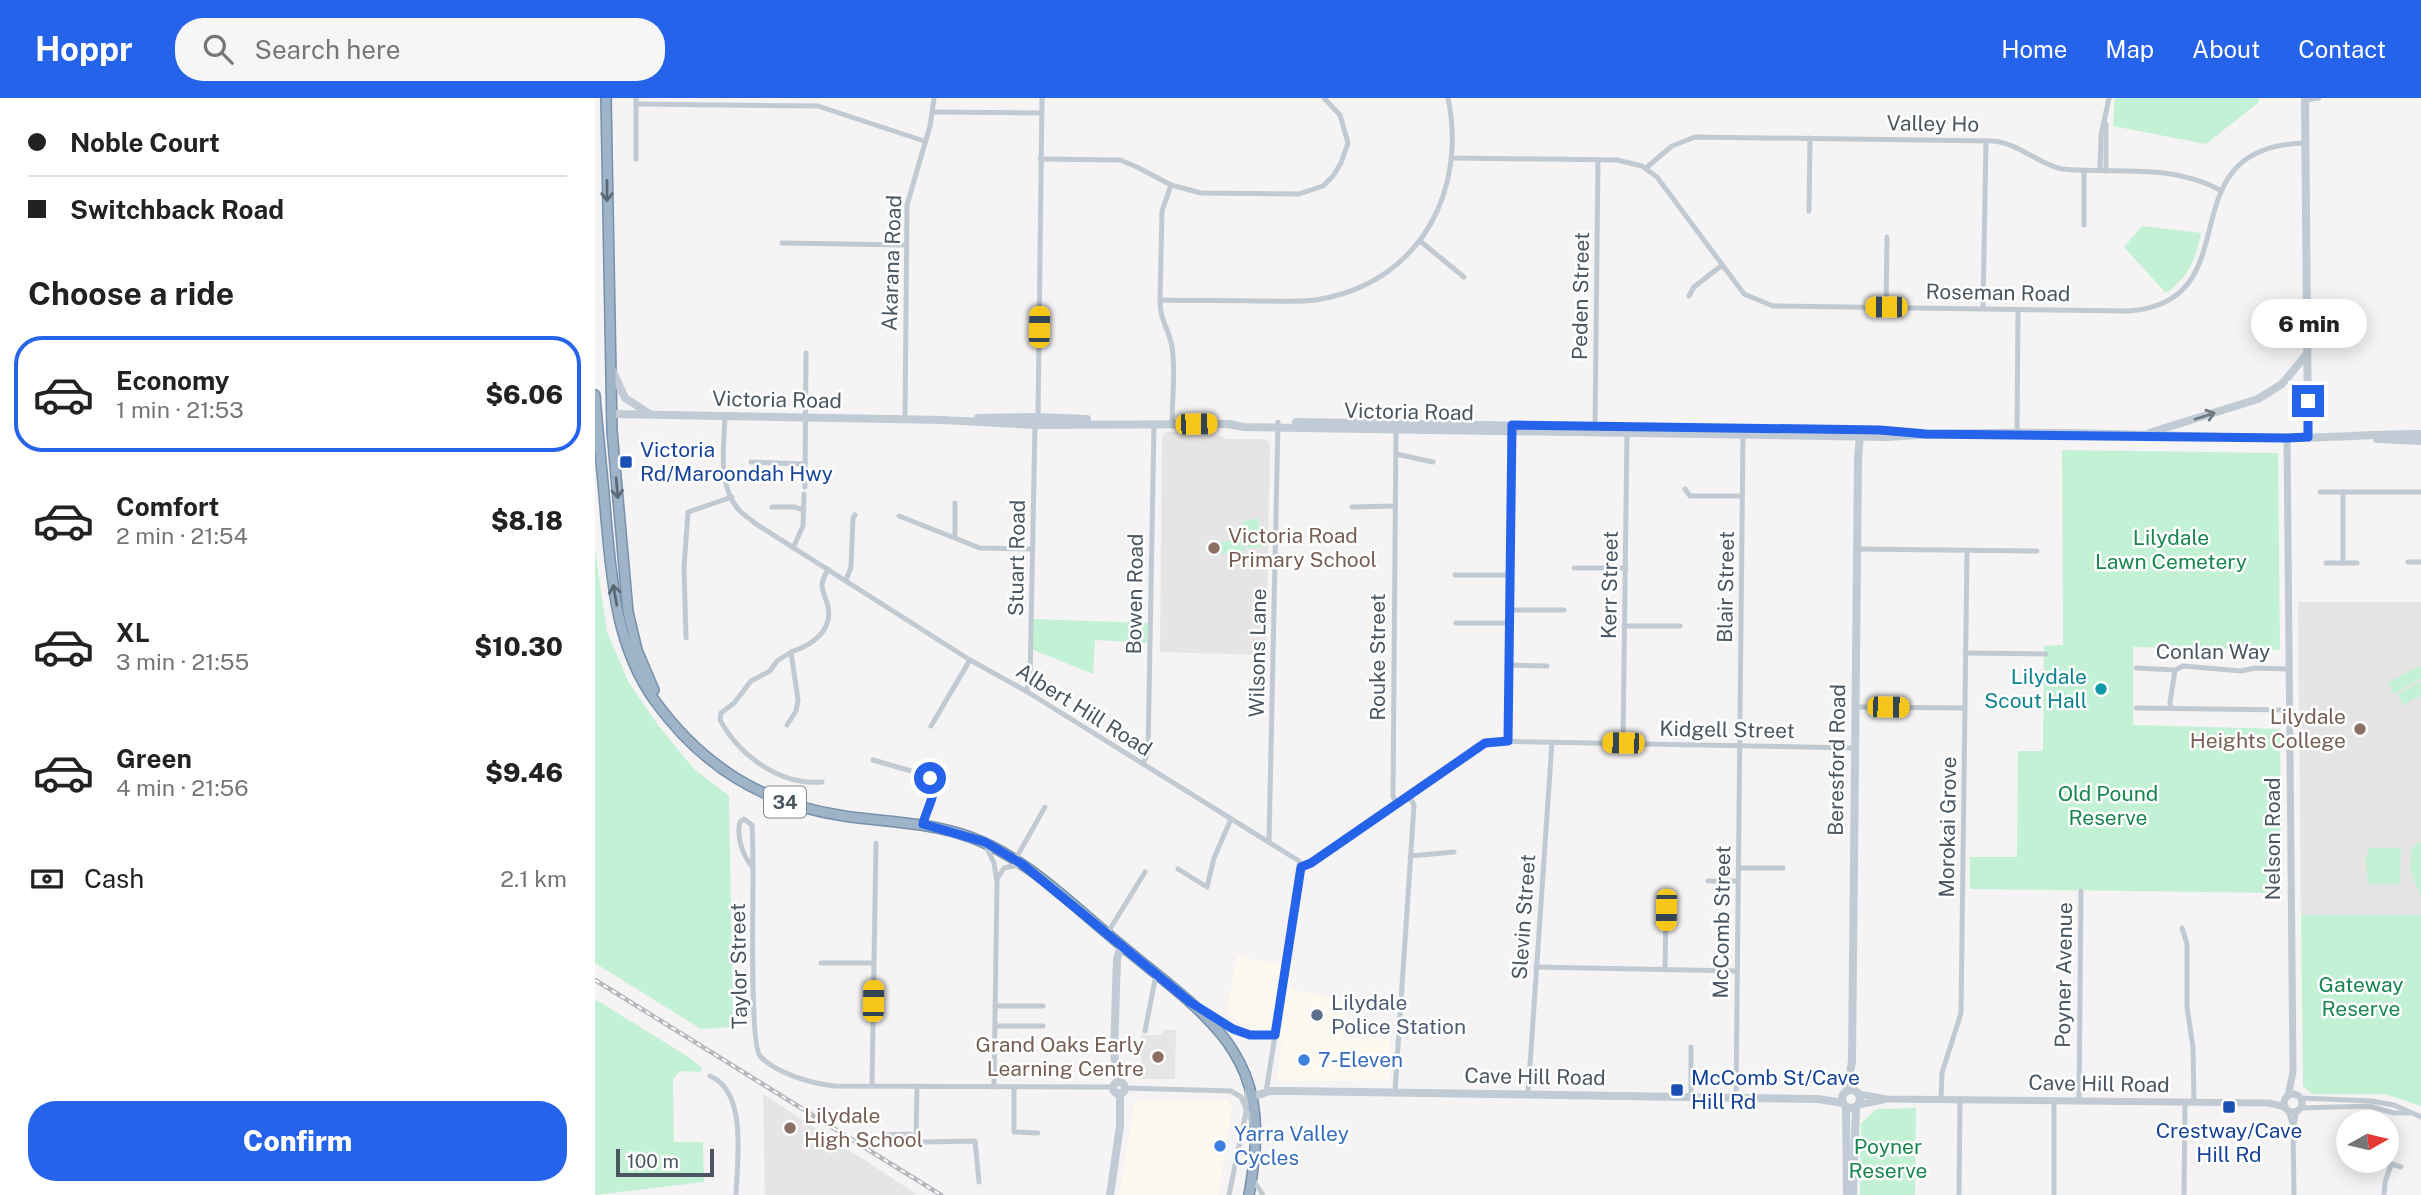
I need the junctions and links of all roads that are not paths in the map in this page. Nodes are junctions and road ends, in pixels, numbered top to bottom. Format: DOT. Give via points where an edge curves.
graph roads {
  1 [pos="606,98"];
  2 [pos="934,98"];
  3 [pos="1042,98"];
  4 [pos="1324,98"];
  5 [pos="1448,98"];
  6 [pos="2109,98"];
  7 [pos="2319,98"];
  8 [pos="2305,99"];
  9 [pos="636,101"];
  10 [pos="933,112"];
  11 [pos="1042,113"];
  12 [pos="1810,138"];
  13 [pos="924,141"];
  14 [pos="1986,141"];
  15 [pos="2306,143"];
  16 [pos="1453,158"];
  17 [pos="636,159"];
  18 [pos="1040,159"];
  19 [pos="1598,160"];
  20 [pos="1646,168"];
  21 [pos="2084,170"];
  22 [pos="2103,170"];
  23 [pos="1171,186"];
  24 [pos="2220,190"];
  25 [pos="1809,211"];
  26 [pos="2084,225"];
  27 [pos="1887,237"];
  28 [pos="1419,241"];
  29 [pos="782,243"];
  30 [pos="906,245"];
  31 [pos="1721,266"];
  32 [pos="1464,277"];
  33 [pos="1689,296"];
  34 [pos="1160,300"];
  35 [pos="1886,307"];
  36 [pos="1983,308"];
  37 [pos="2018,309"];
  38 [pos="806,353"];
  39 [pos="2307,354"];
  40 [pos="609,362"];
  41 [pos="595,396"];
  42 [pos="596,414"];
  43 [pos="611,414"];
  44 [pos="653,415"];
  45 [pos="725,417"];
  46 [pos="805,419"];
  47 [pos="905,420"];
  48 [pos="1036,421"];
  49 [pos="1154,424"];
  50 [pos="1172,424"];
  51 [pos="1278,425"];
  52 [pos="1396,427"];
  53 [pos="1512,428"];
  54 [pos="1595,430"];
  55 [pos="1627,430"];
  56 [pos="1743,432"];
  57 [pos="1858,433"];
  58 [pos="2017,434"];
  59 [pos="2421,434"];
  60 [pos="2140,435"];
  61 [pos="2308,437"];
  62 [pos="2360,437"];
  63 [pos="2287,438"];
  64 [pos="2421,441"];
  65 [pos="1396,454"];
  66 [pos="751,462"];
  67 [pos="1433,462"];
  68 [pos="805,464"];
  69 [pos="1685,489"];
  70 [pos="2320,492"];
  71 [pos="2343,492"];
  72 [pos="2421,492"];
  73 [pos="1742,496"];
  74 [pos="732,497"];
  75 [pos="955,503"];
  76 [pos="1395,506"];
  77 [pos="772,507"];
  78 [pos="1352,507"];
  79 [pos="804,510"];
  80 [pos="855,515"];
  81 [pos="899,516"];
  82 [pos="955,537"];
  83 [pos="793,548"];
  84 [pos="1033,549"];
  85 [pos="1857,549"];
  86 [pos="1966,551"];
  87 [pos="2037,551"];
  88 [pos="2408,562"];
  89 [pos="2421,562"];
  90 [pos="2326,563"];
  91 [pos="2343,563"];
  92 [pos="2357,563"];
  93 [pos="1574,568"];
  94 [pos="1626,568"];
  95 [pos="828,569"];
  96 [pos="1455,575"];
  97 [pos="1510,575"];
  98 [pos="846,580"];
  99 [pos="1509,610"];
  100 [pos="1564,610"];
  101 [pos="1456,623"];
  102 [pos="1509,623"];
  103 [pos="1625,626"];
  104 [pos="1680,626"];
  105 [pos="686,638"];
  106 [pos="791,652"];
  107 [pos="1965,653"];
  108 [pos="2046,654"];
  109 [pos="970,660"];
  110 [pos="1509,665"];
  111 [pos="1547,666"];
  112 [pos="2136,668"];
  113 [pos="2290,668"];
  114 [pos="2175,670"];
  115 [pos="1026,691"];
  116 [pos="1855,706"];
  117 [pos="2171,707"];
  118 [pos="1964,708"];
  119 [pos="2136,708"];
  120 [pos="2290,710"];
  121 [pos="671,722"];
  122 [pos="787,725"];
  123 [pos="931,726"];
  124 [pos="1508,741"];
  125 [pos="1552,743"];
  126 [pos="1623,743"];
  127 [pos="1740,746"];
  128 [pos="1855,748"];
  129 [pos="873,760"];
  130 [pos="1143,764"];
  131 [pos="822,782"];
  132 [pos="1409,796"];
  133 [pos="1398,804"];
  134 [pos="1045,807"];
  135 [pos="1231,819"];
  136 [pos="923,824"];
  137 [pos="985,842"];
  138 [pos="1269,842"];
  139 [pos="876,843"];
  140 [pos="1454,852"];
  141 [pos="1411,856"];
  142 [pos="1019,862"];
  143 [pos="1301,867"];
  144 [pos="753,868"];
  145 [pos="1738,868"];
  146 [pos="1178,869"];
  147 [pos="1783,869"];
  148 [pos="1145,872"];
  149 [pos="1708,881"];
  150 [pos="1738,881"];
  151 [pos="997,882"];
  152 [pos="2081,891"];
  153 [pos="1666,910"];
  154 [pos="2182,928"];
  155 [pos="1107,934"];
  156 [pos="1121,945"];
  157 [pos="821,963"];
  158 [pos="873,963"];
  159 [pos="1536,967"];
  160 [pos="1665,970"];
  161 [pos="1737,971"];
  162 [pos="1156,975"];
  163 [pos="1190,1002"];
  164 [pos="995,1006"];
  165 [pos="1042,1006"];
  166 [pos="995,1026"];
  167 [pos="1043,1026"];
  168 [pos="1145,1031"];
  169 [pos="1275,1035"];
  170 [pos="1691,1047"];
  171 [pos="2293,1072"];
  172 [pos="710,1076"];
  173 [pos="1247,1080"];
  174 [pos="872,1085"];
  175 [pos="917,1086"];
  176 [pos="994,1087"];
  177 [pos="1014,1087"];
  178 [pos="1119,1088"];
  179 [pos="1266,1092"];
  180 [pos="1395,1092"];
  181 [pos="1851,1093"];
  182 [pos="1528,1094"];
  183 [pos="1252,1097"];
  184 [pos="1691,1097"];
  185 [pos="2299,1097"];
  186 [pos="1736,1098"];
  187 [pos="1818,1099"];
  188 [pos="1887,1099"];
  189 [pos="1941,1099"];
  190 [pos="1960,1099"];
  191 [pos="2055,1101"];
  192 [pos="2079,1101"];
  193 [pos="2190,1102"];
  194 [pos="2286,1103"];
  195 [pos="1844,1105"];
  196 [pos="1857,1106"];
  197 [pos="1247,1109"];
  198 [pos="2299,1109"];
  199 [pos="2409,1113"];
  200 [pos="2421,1117"];
  201 [pos="2293,1130"];
  202 [pos="1256,1131"];
  203 [pos="1038,1133"];
  204 [pos="885,1135"];
  205 [pos="916,1137"];
  206 [pos="2388,1173"];
  207 [pos="1252,1178"];
  208 [pos="979,1182"];
  209 [pos="736,1195"];
  210 [pos="1110,1195"];
  211 [pos="1231,1195"];
  212 [pos="1249,1195"];
  213 [pos="1263,1195"];
  214 [pos="1847,1195"];
  215 [pos="1853,1195"];
  216 [pos="1959,1195"];
  217 [pos="2054,1195"];
  218 [pos="2184,1195"];
  219 [pos="2294,1195"];
  220 [pos="2384,1195"];
  1 -- 40 [label="highway, 34, one-way"];
  2 -- 10 [label="street, Akarana Road"];
  3 -- 11 [label="street, Stuart Road"];
  4 -- 23 [label="street" via="1341,115 1348,143 1342,163 1324,186 1299,194 1201,193"];
  5 -- 16 [label="street"];
  6 -- 22 [label="street"];
  7 -- 8 [label="street"];
  8 -- 15 [label="main road"];
  9 -- 13 [label="street" via="818,106"];
  9 -- 17 [label="street"];
  10 -- 11 [label="street"];
  10 -- 13 [label="street, Akarana Road"];
  11 -- 18 [label="street, Stuart Road"];
  12 -- 14 [label="street, Valley Ho"];
  12 -- 20 [label="street, Valley Ho" via="1695,137 1672,146"];
  12 -- 25 [label="street"];
  13 -- 30 [label="street, Akarana Road" via="907,205"];
  14 -- 21 [label="street, Valley Ho" via="2018,147 2055,168"];
  14 -- 36 [label="street"];
  15 -- 24 [label="street, Roseman Road" via="2255,154"];
  15 -- 39 [label="main road"];
  16 -- 19 [label="street"];
  16 -- 28 [label="street" via="1445,195"];
  18 -- 23 [label="street" via="1120,160"];
  18 -- 48 [label="street, Stuart Road"];
  19 -- 20 [label="street"];
  19 -- 54 [label="street, Peden Street"];
  20 -- 31 [label="street, Roseman Road" via="1662,182"];
  21 -- 22 [label="street, Valley Ho"];
  21 -- 26 [label="street"];
  22 -- 24 [label="street, Valley Ho" via="2176,173"];
  23 -- 34 [label="street" via="1162,211"];
  24 -- 37 [label="street, Roseman Road" via="2200,265 2172,298 2155,307 2129,311"];
  27 -- 35 [label="street"];
  28 -- 32 [label="street"];
  28 -- 34 [label="street" via="1387,272 1328,298"];
  29 -- 30 [label="street"];
  30 -- 47 [label="street, Akarana Road"];
  31 -- 33 [label="street"];
  31 -- 35 [label="street, Roseman Road" via="1744,294 1773,306"];
  34 -- 50 [label="street" via="1160,314 1173,349"];
  35 -- 36 [label="street, Roseman Road"];
  36 -- 37 [label="street, Roseman Road"];
  37 -- 58 [label="street"];
  38 -- 46 [label="street"];
  60 -- 39 [label="main road, one-way" via="2259,399 2282,384"];
  39 -- 61 [label="main road"];
  40 -- 43 [label="highway, 34"];
  40 -- 44 [label="main road" via="625,398"];
  41 -- 42 [label="highway, 34"];
  42 -- 43 [label="highway"];
  121 -- 42 [label="highway, 34, one-way" via="634,666 620,622"];
  43 -- 44 [label="main road, Victoria Road"];
  43 -- 121 [label="highway, 34, one-way" via="631,634"];
  44 -- 45 [label="main road, Victoria Road"];
  45 -- 46 [label="main road, Victoria Road"];
  45 -- 74 [label="street, Albert Hill Road" via="723,464"];
  46 -- 47 [label="main road, Victoria Road"];
  46 -- 68 [label="street"];
  47 -- 48 [label="main road, Victoria Road"];
  48 -- 49 [label="main road, Victoria Road"];
  48 -- 84 [label="street, Stuart Road"];
  49 -- 50 [label="main road, Victoria Road"];
  49 -- 130 [label="street, Bowen Road" via="1148,752"];
  50 -- 51 [label="main road, Victoria Road"];
  51 -- 52 [label="main road, Victoria Road"];
  51 -- 138 [label="street, Wilsons Lane"];
  52 -- 53 [label="main road, Victoria Road"];
  52 -- 65 [label="street, Rouke Street"];
  53 -- 54 [label="main road, Victoria Road"];
  53 -- 97 [label="street"];
  54 -- 55 [label="main road, Victoria Road"];
  55 -- 56 [label="main road, Victoria Road"];
  55 -- 94 [label="street, Kerr Street"];
  56 -- 57 [label="main road, Victoria Road"];
  56 -- 73 [label="street, Blair Street"];
  57 -- 58 [label="main road, Victoria Road"];
  57 -- 85 [label="main road, Beresford Road"];
  58 -- 60 [label="main road, Victoria Road"];
  59 -- 62 [label="main road, Victoria Road"];
  60 -- 63 [label="main road, Victoria Road"];
  61 -- 62 [label="main road, Victoria Road"];
  61 -- 63 [label="main road, Victoria Road"];
  62 -- 64 [label="main road, Victoria Road"];
  63 -- 113 [label="street, Nelson Road"];
  65 -- 67 [label="street"];
  65 -- 76 [label="street, Rouke Street"];
  66 -- 68 [label="street"];
  68 -- 79 [label="street"];
  69 -- 73 [label="street" via="1690,496"];
  70 -- 71 [label="street"];
  71 -- 72 [label="street"];
  71 -- 91 [label="street"];
  73 -- 127 [label="street, Blair Street"];
  74 -- 83 [label="street, Albert Hill Road" via="738,509"];
  74 -- 105 [label="street" via="688,512"];
  75 -- 82 [label="street"];
  76 -- 78 [label="street"];
  76 -- 133 [label="street, Rouke Street" via="1393,797"];
  77 -- 79 [label="street"];
  79 -- 83 [label="street"];
  80 -- 98 [label="street"];
  81 -- 82 [label="street"];
  82 -- 84 [label="street" via="980,548"];
  83 -- 95 [label="street, Albert Hill Road"];
  84 -- 115 [label="street, Stuart Road" via="1030,681"];
  85 -- 86 [label="street"];
  85 -- 116 [label="main road, Beresford Road"];
  86 -- 87 [label="street"];
  86 -- 107 [label="street, Morokai Grove"];
  88 -- 89 [label="street"];
  90 -- 91 [label="street"];
  91 -- 92 [label="street"];
  93 -- 94 [label="street"];
  94 -- 103 [label="street, Kerr Street"];
  95 -- 98 [label="street, Albert Hill Road"];
  95 -- 106 [label="street" via="822,585 827,625 807,647"];
  96 -- 97 [label="street"];
  97 -- 99 [label="street"];
  98 -- 109 [label="street, Albert Hill Road"];
  99 -- 100 [label="street"];
  99 -- 102 [label="street"];
  101 -- 102 [label="street"];
  102 -- 110 [label="street"];
  103 -- 104 [label="street"];
  103 -- 126 [label="street, Kerr Street"];
  106 -- 122 [label="street" via="798,700"];
  106 -- 131 [label="street" via="751,681 721,713 720,720 745,752 768,769 805,782"];
  107 -- 108 [label="street"];
  107 -- 118 [label="street, Morokai Grove"];
  109 -- 115 [label="street, Albert Hill Road"];
  109 -- 123 [label="street"];
  110 -- 111 [label="street"];
  110 -- 124 [label="street"];
  112 -- 114 [label="street, Conlan Way"];
  113 -- 114 [label="street, Conlan Way" via="2241,671 2183,666"];
  113 -- 120 [label="street, Nelson Road"];
  114 -- 117 [label="street"];
  115 -- 130 [label="street, Albert Hill Road"];
  116 -- 118 [label="street"];
  116 -- 128 [label="main road, Beresford Road"];
  117 -- 119 [label="street"];
  117 -- 120 [label="street"];
  118 -- 189 [label="street, Morokai Grove" via="1961,1013 1941,1073"];
  120 -- 171 [label="street, Nelson Road"];
  121 -- 136 [label="highway, 34" via="723,771 783,802 844,816"];
  124 -- 125 [label="street, Kidgell Street"];
  124 -- 132 [label="street, Kidgell Street" via="1485,743"];
  125 -- 126 [label="street, Kidgell Street"];
  125 -- 159 [label="street, Slevin Street"];
  126 -- 127 [label="street, Kidgell Street"];
  127 -- 128 [label="street, Kidgell Street"];
  127 -- 145 [label="street, McComb Street"];
  128 -- 181 [label="main road, Beresford Road"];
  129 -- 136 [label="street" via="925,775 934,782"];
  130 -- 135 [label="street, Albert Hill Road"];
  132 -- 133 [label="street, Kidgell Street"];
  132 -- 141 [label="street" via="1414,805"];
  133 -- 143 [label="street, Kidgell Street"];
  134 -- 142 [label="street"];
  135 -- 138 [label="street, Albert Hill Road"];
  135 -- 146 [label="street" via="1207,887"];
  136 -- 137 [label="highway, 34"];
  137 -- 142 [label="highway, 34"];
  137 -- 151 [label="street"];
  138 -- 143 [label="street, Albert Hill Road"];
  139 -- 158 [label="street"];
  140 -- 141 [label="street"];
  141 -- 180 [label="street"];
  142 -- 151 [label="street" via="1002,869"];
  142 -- 155 [label="highway, 34"];
  143 -- 169 [label="street"];
  144 -- 144 [label="street, Taylor Street" via="739,834 744,819 752,825"];
  144 -- 174 [label="street, Taylor Street" via="757,1051 801,1080"];
  145 -- 147 [label="street"];
  145 -- 150 [label="street, McComb Street"];
  148 -- 155 [label="street"];
  149 -- 150 [label="street"];
  150 -- 161 [label="street, McComb Street"];
  151 -- 164 [label="street"];
  152 -- 192 [label="street, Poyner Avenue"];
  153 -- 160 [label="street"];
  154 -- 193 [label="street" via="2187,944 2187,1007 2193,1047"];
  155 -- 156 [label="highway, 34"];
  156 -- 162 [label="highway, 34"];
  156 -- 178 [label="main road" via="1114,1053"];
  157 -- 158 [label="street"];
  158 -- 174 [label="street"];
  159 -- 160 [label="street"];
  159 -- 182 [label="street, Slevin Street"];
  160 -- 161 [label="street"];
  161 -- 186 [label="street, McComb Street"];
  162 -- 163 [label="highway, 34"];
  162 -- 168 [label="street"];
  163 -- 169 [label="street" via="1242,1033"];
  163 -- 173 [label="highway, 34" via="1226,1040"];
  164 -- 165 [label="street"];
  164 -- 166 [label="street"];
  166 -- 167 [label="street"];
  166 -- 176 [label="street"];
  169 -- 179 [label="street"];
  170 -- 184 [label="street"];
  171 -- 185 [label="street, Nelson Road"];
  171 -- 194 [label="street, Nelson Road"];
  172 -- 209 [label="street" via="728,1090 734,1111"];
  173 -- 183 [label="highway, 34"];
  173 -- 197 [label="street"];
  174 -- 175 [label="street"];
  175 -- 176 [label="street"];
  175 -- 205 [label="street"];
  176 -- 177 [label="street"];
  177 -- 178 [label="street"];
  177 -- 203 [label="street" via="1014,1132"];
  178 -- 197 [label="street" via="1225,1090 1241,1097"];
  178 -- 210 [label="main road" via="1120,1126"];
  179 -- 180 [label="main road, Cave Hill Road"];
  179 -- 183 [label="main road, Cave Hill Road"];
  180 -- 182 [label="main road, Cave Hill Road"];
  181 -- 187 [label="main road, Cave Hill Road"];
  181 -- 188 [label="street, Cave Hill Road"];
  181 -- 195 [label="main road"];
  181 -- 196 [label="main road"];
  182 -- 184 [label="main road, Cave Hill Road"];
  183 -- 202 [label="highway, 34"];
  184 -- 186 [label="main road, Cave Hill Road"];
  185 -- 194 [label="street"];
  185 -- 198 [label="street, Nelson Road"];
  185 -- 199 [label="street" via="2372,1101"];
  186 -- 187 [label="main road, Cave Hill Road"];
  187 -- 195 [label="main road, Cave Hill Road"];
  188 -- 189 [label="street, Cave Hill Road"];
  188 -- 196 [label="street, Cave Hill Road"];
  189 -- 190 [label="street, Cave Hill Road"];
  190 -- 191 [label="street, Cave Hill Road"];
  190 -- 216 [label="street"];
  191 -- 192 [label="street, Cave Hill Road"];
  191 -- 217 [label="street"];
  192 -- 193 [label="street, Cave Hill Road"];
  193 -- 194 [label="street, Cave Hill Road"];
  193 -- 218 [label="street"];
  194 -- 198 [label="street"];
  194 -- 201 [label="street, Nelson Road"];
  195 -- 196 [label="main road, Cave Hill Road"];
  195 -- 214 [label="main road"];
  196 -- 215 [label="main road"];
  197 -- 202 [label="street"];
  197 -- 211 [label="street"];
  198 -- 199 [label="street" via="2373,1107"];
  198 -- 201 [label="street, Nelson Road"];
  199 -- 200 [label="street"];
  201 -- 219 [label="street, Nelson Road"];
  202 -- 207 [label="highway, 34"];
  204 -- 205 [label="street"];
  205 -- 208 [label="street" via="922,1142 975,1141"];
  206 -- 220 [label="street"];
  207 -- 212 [label="highway, 34"];
  207 -- 213 [label="street"];
}
